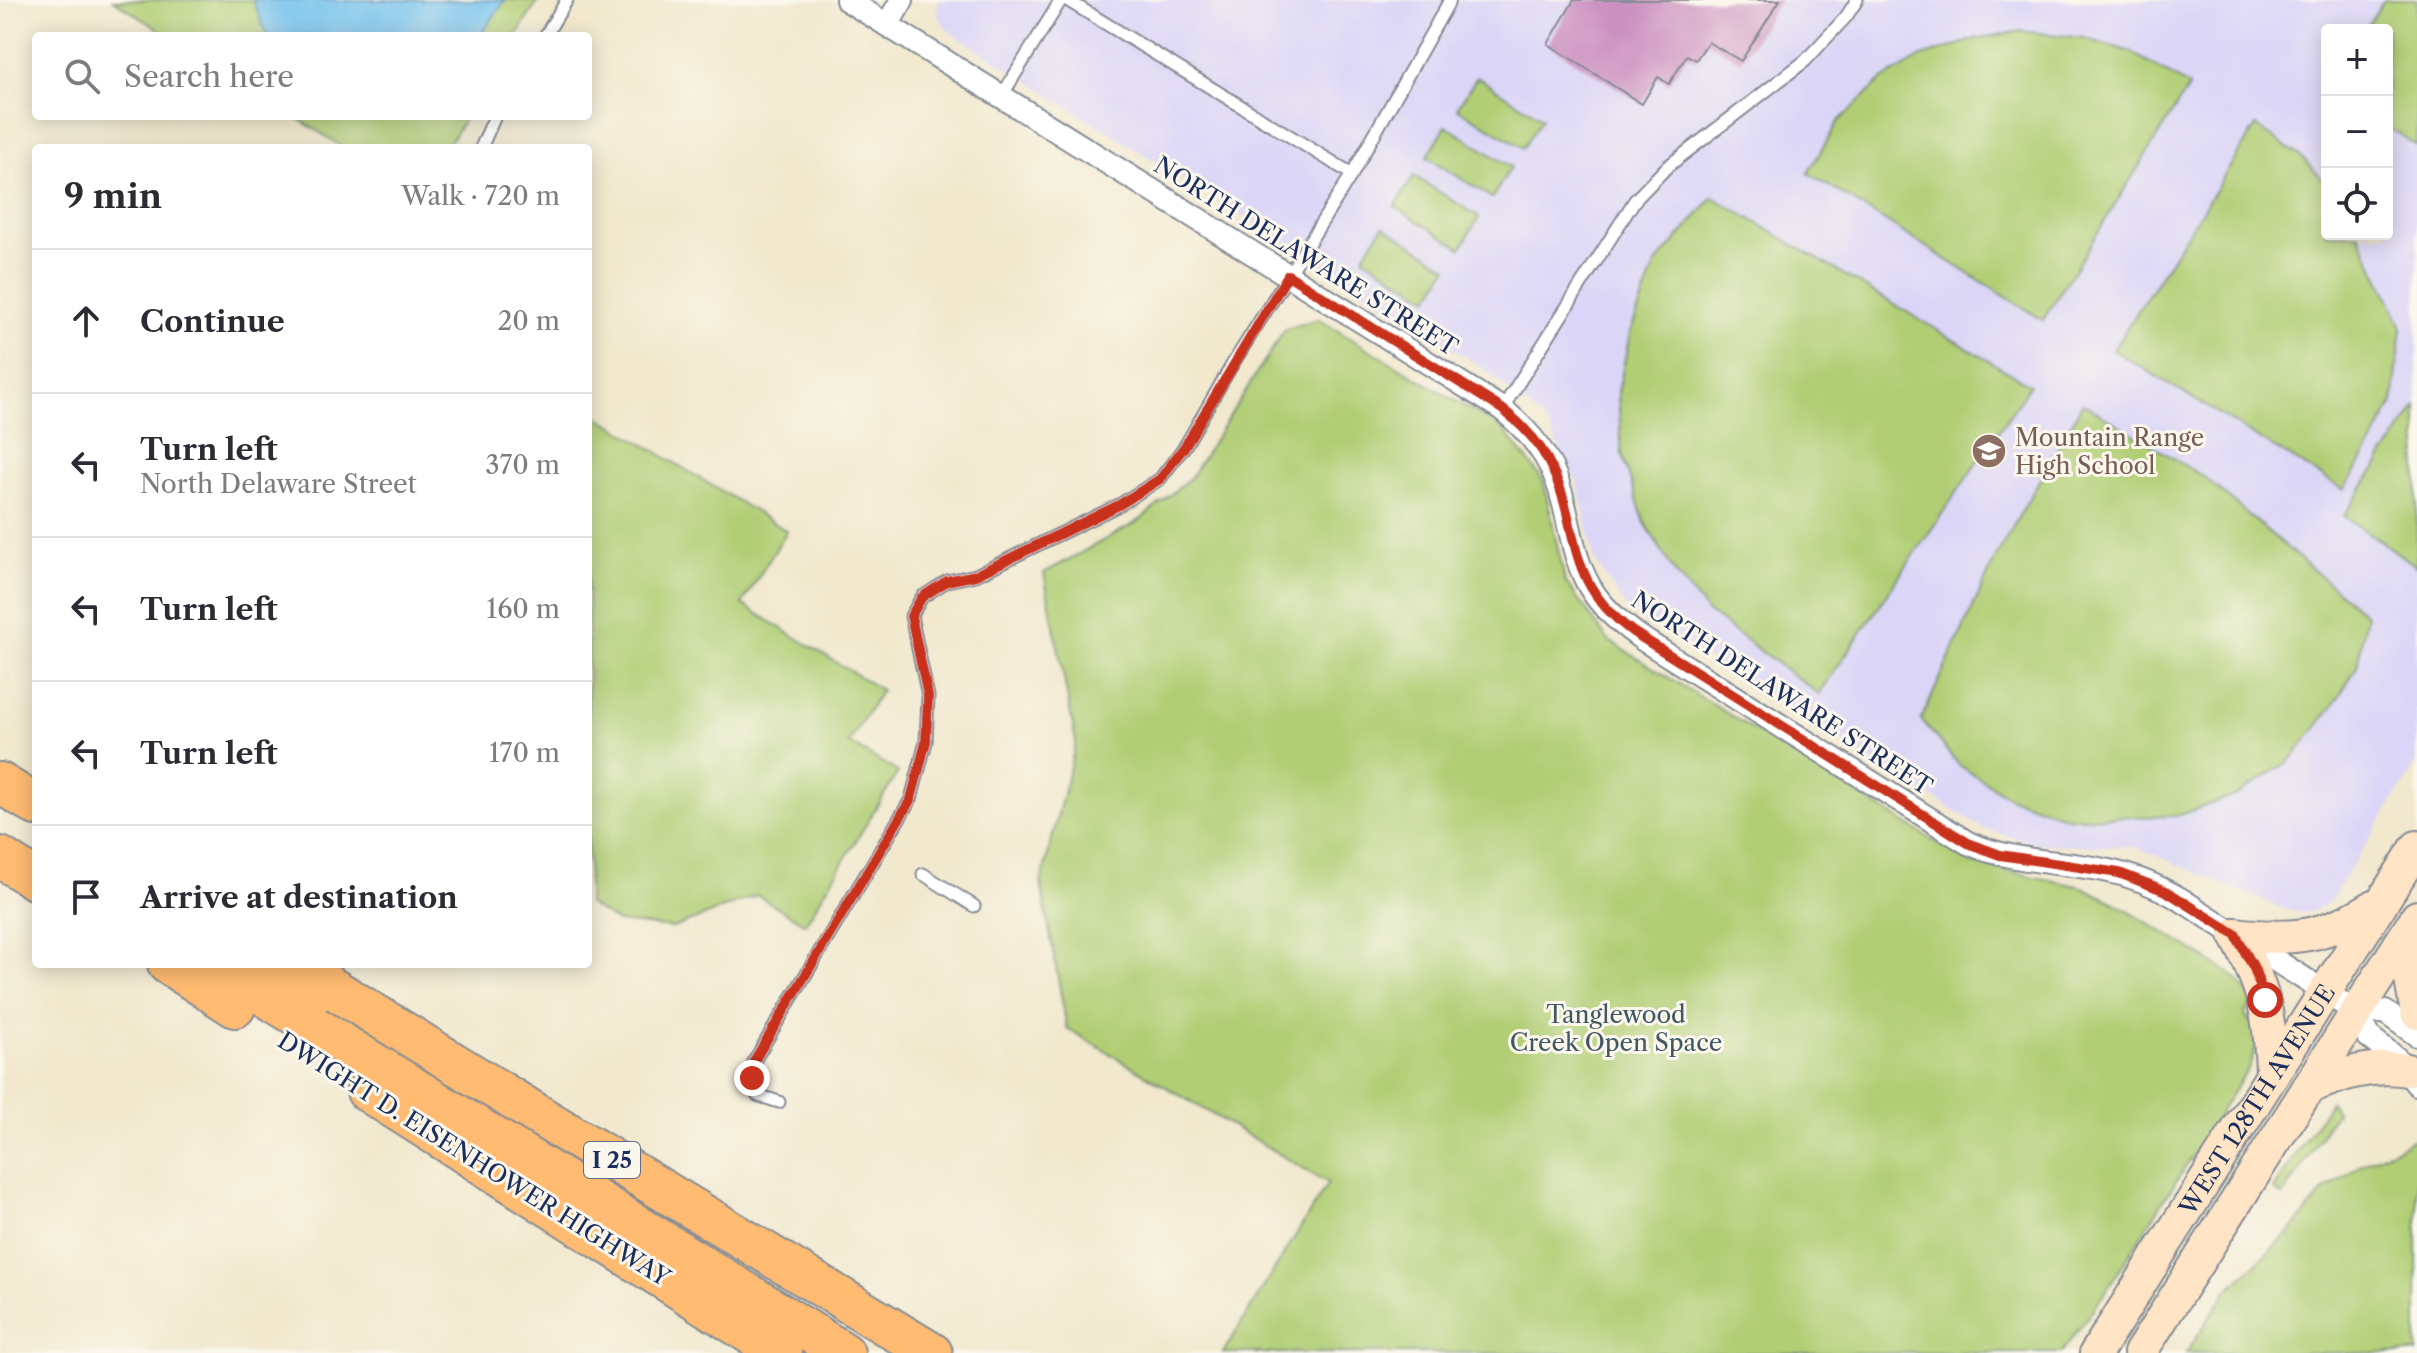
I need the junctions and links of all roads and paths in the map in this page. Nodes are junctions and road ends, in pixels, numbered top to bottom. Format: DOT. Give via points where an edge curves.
graph roads {
  1 [pos="567,0"];
  2 [pos="847,0"];
  3 [pos="902,0"];
  4 [pos="1064,0"];
  5 [pos="1450,0"];
  6 [pos="1857,0"];
  7 [pos="887,25"];
  8 [pos="547,32"];
  9 [pos="1001,97"];
  10 [pos="493,120"];
  11 [pos="483,144"];
  12 [pos="1352,174"];
  13 [pos="1288,275"];
  14 [pos="1502,409"];
  15 [pos="0,783"];
  16 [pos="32,803"];
  17 [pos="0,804"];
  18 [pos="32,824"];
  19 [pos="0,833"];
  20 [pos="2417,847"];
  21 [pos="32,853"];
  22 [pos="0,857"];
  23 [pos="923,874"];
  24 [pos="32,877"];
  25 [pos="2383,901"];
  26 [pos="974,906"];
  27 [pos="2414,921"];
  28 [pos="2235,934"];
  29 [pos="174,968"];
  30 [pos="219,968"];
  31 [pos="265,968"];
  32 [pos="299,968"];
  33 [pos="2325,992"];
  34 [pos="2356,1012"];
  35 [pos="2417,1013"];
  36 [pos="2417,1035"];
  37 [pos="2272,1076"];
  38 [pos="2412,1077"];
  39 [pos="2308,1088"];
  40 [pos="779,1102"];
  41 [pos="781,1353"];
  42 [pos="844,1353"];
  43 [pos="890,1353"];
  44 [pos="932,1353"];
  45 [pos="2096,1353"];
  46 [pos="2140,1353"];
  1 -- 8 [label="lane"];
  2 -- 7 [label="street, NORTH DELAWARE STREET"];
  3 -- 7 [label="street"];
  4 -- 9 [label="lane"];
  4 -- 12 [label="lane"];
  5 -- 12 [label="lane"];
  6 -- 14 [label="lane" via="1805,61 1667,167 1635,200"];
  7 -- 9 [label="street, NORTH DELAWARE STREET"];
  9 -- 13 [label="street, NORTH DELAWARE STREET"];
  10 -- 11 [label="lane"];
  12 -- 13 [label="lane"];
  13 -- 14 [label="street, NORTH DELAWARE STREET"];
  13 -- 40 [label="lane" via="1160,479 1119,505 922,597 911,616 928,696 926,742 911,799 754,1061 757,1095"];
  14 -- 28 [label="street, NORTH DELAWARE STREET" via="1547,458 1593,592 1633,632 1968,843 2000,855 2134,878 2166,891"];
  15 -- 16 [label="highway"];
  17 -- 18 [label="highway"];
  19 -- 21 [label="highway"];
  20 -- 25 [label="main road, WEST 128TH AVENUE"];
  22 -- 24 [label="highway"];
  23 -- 26 [label="lane"];
  25 -- 28 [label="main road" via="2339,927 2307,936"];
  25 -- 33 [label="main road, WEST 128TH AVENUE"];
  27 -- 34 [label="main road, WEST 128TH AVENUE"];
  27 -- 35 [label="main road" via="2411,980"];
  28 -- 33 [label="street, NORTH DELAWARE STREET"];
  28 -- 37 [label="main road" via="2265,1000"];
  29 -- 41 [label="highway, DWIGHT D. EISENHOWER HIGHWAY"];
  30 -- 42 [label="highway"];
  31 -- 43 [label="highway"];
  32 -- 44 [label="highway, I 25"];
  33 -- 34 [label="street, NORTH DELAWARE STREET"];
  33 -- 37 [label="main road, WEST 128TH AVENUE"];
  34 -- 36 [label="street, NORTH DELAWARE STREET" via="2385,1012"];
  34 -- 38 [label="street, NORTH DELAWARE STREET" via="2368,1036"];
  34 -- 39 [label="main road, WEST 128TH AVENUE"];
  37 -- 45 [label="main road, WEST 128TH AVENUE"];
  38 -- 39 [label="main road" via="2382,1066"];
  39 -- 46 [label="main road, WEST 128TH AVENUE"];
}
